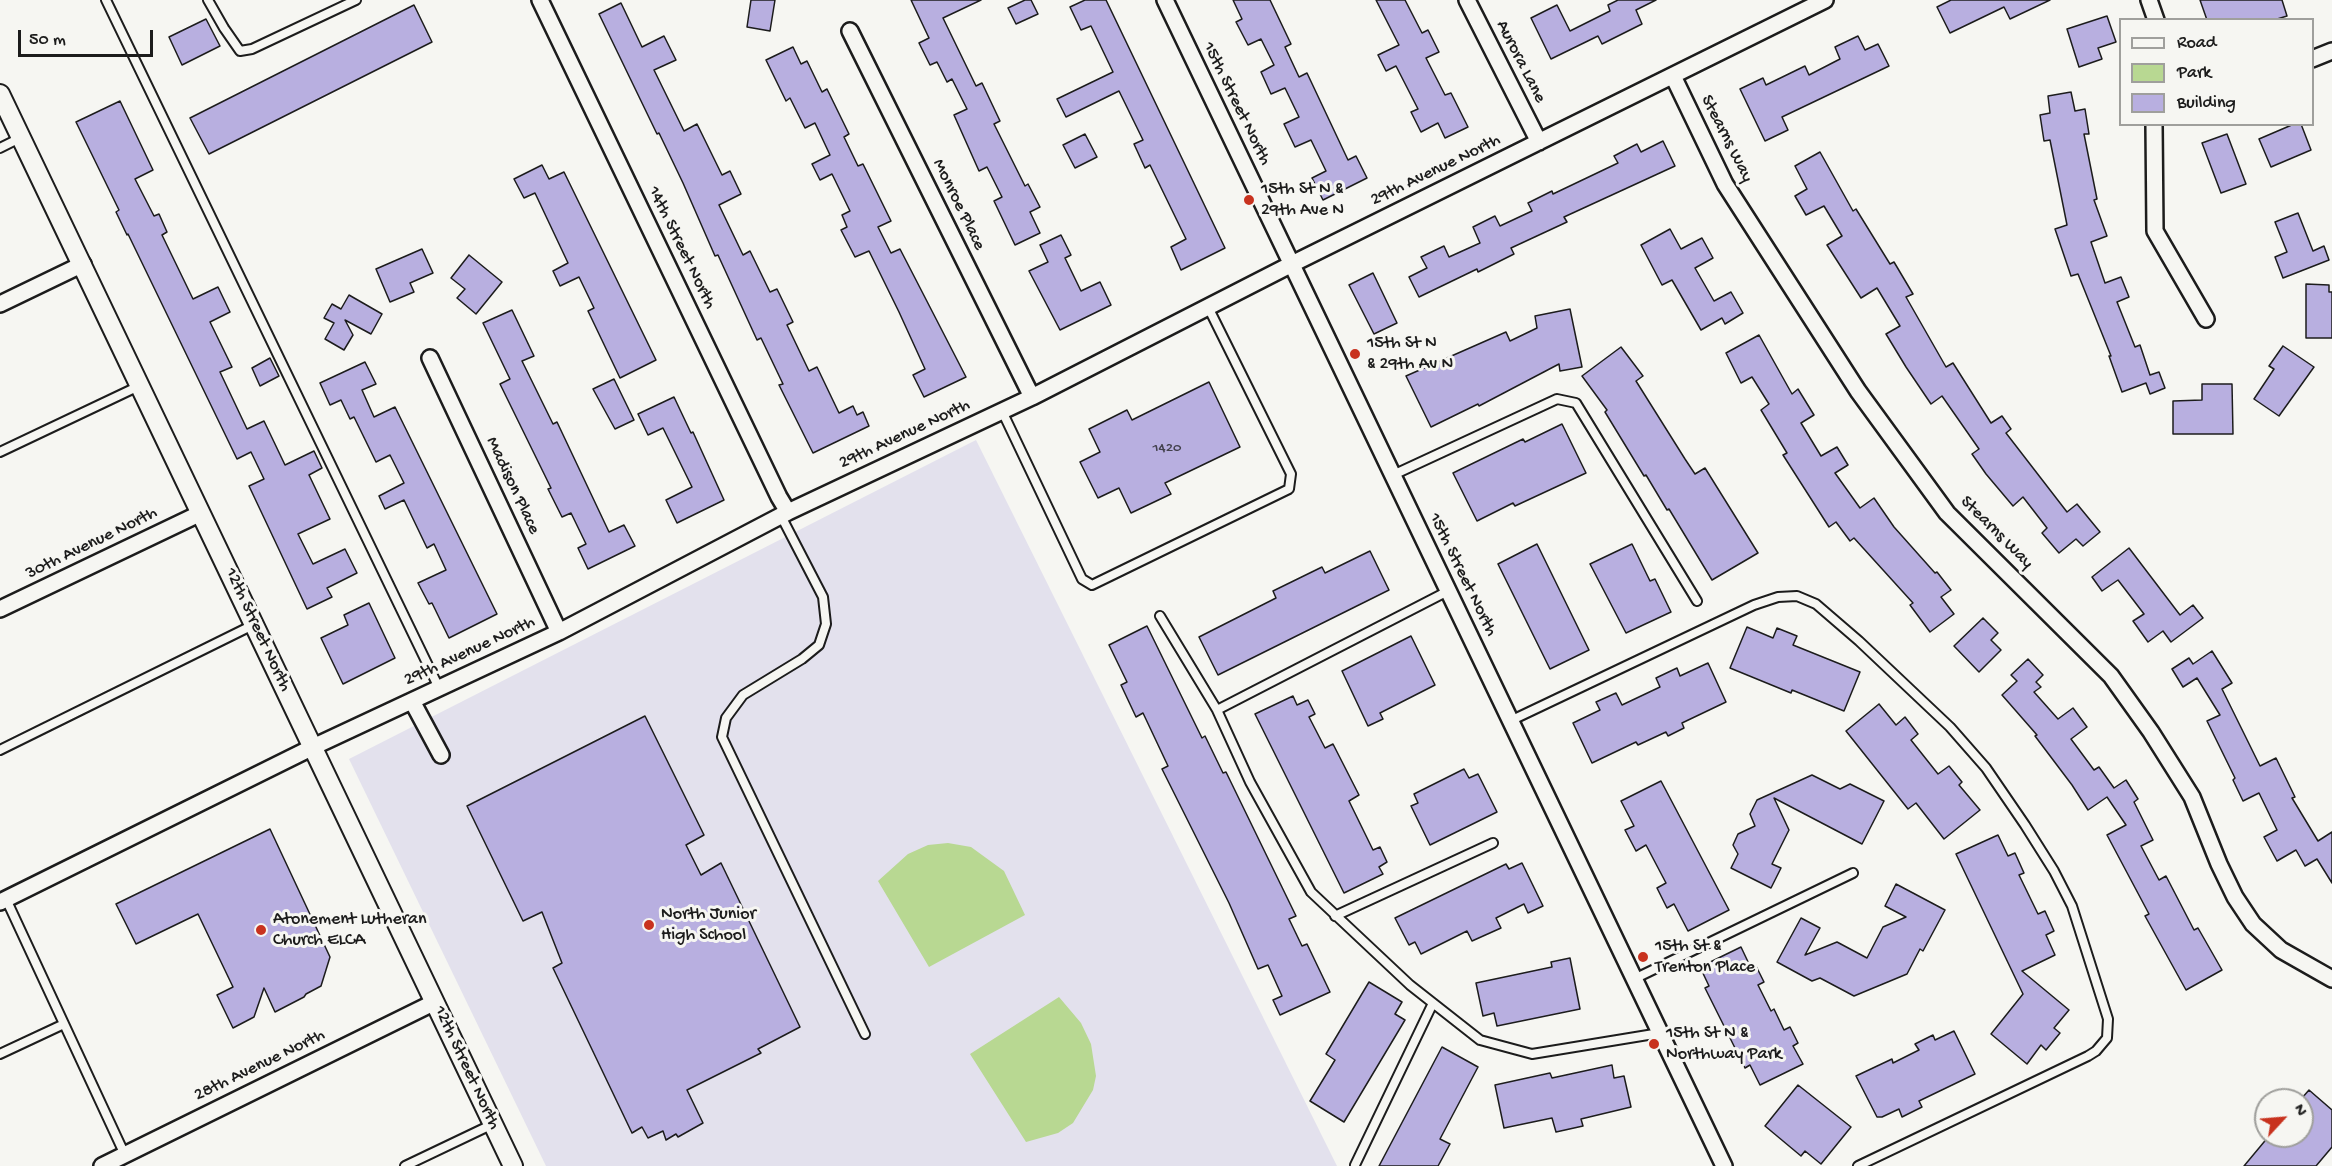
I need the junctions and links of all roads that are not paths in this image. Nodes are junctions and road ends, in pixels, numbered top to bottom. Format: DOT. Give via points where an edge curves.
graph roads {
  1 [pos="116,0"];
  2 [pos="208,0"];
  3 [pos="356,0"];
  4 [pos="540,0"];
  5 [pos="1165,0"];
  6 [pos="1467,0"];
  7 [pos="1825,0"];
  8 [pos="2149,0"];
  9 [pos="107,2"];
  10 [pos="2156,18"];
  11 [pos="850,31"];
  12 [pos="2332,51"];
  13 [pos="2314,59"];
  14 [pos="1673,76"];
  15 [pos="0,94"];
  16 [pos="2154,126"];
  17 [pos="21,138"];
  18 [pos="1539,142"];
  19 [pos="0,148"];
  20 [pos="83,264"];
  21 [pos="1292,264"];
  22 [pos="0,304"];
  23 [pos="1208,307"];
  24 [pos="2206,319"];
  25 [pos="430,357"];
  26 [pos="141,385"];
  27 [pos="1032,397"];
  28 [pos="1002,411"];
  29 [pos="0,452"];
  30 [pos="1392,475"];
  31 [pos="201,513"];
  32 [pos="784,514"];
  33 [pos="1448,591"];
  34 [pos="1697,601"];
  35 [pos="0,609"];
  36 [pos="1160,615"];
  37 [pos="255,624"];
  38 [pos="559,632"];
  39 [pos="439,688"];
  40 [pos="412,701"];
  41 [pos="1217,710"];
  42 [pos="1510,721"];
  43 [pos="313,747"];
  44 [pos="0,750"];
  45 [pos="441,755"];
  46 [pos="1494,843"];
  47 [pos="1852,873"];
  48 [pos="3,900"];
  49 [pos="1335,916"];
  50 [pos="1634,979"];
  51 [pos="2332,979"];
  52 [pos="435,1002"];
  53 [pos="1433,1003"];
  54 [pos="64,1024"];
  55 [pos="1660,1033"];
  56 [pos="865,1034"];
  57 [pos="0,1054"];
  58 [pos="493,1124"];
  59 [pos="125,1155"];
  60 [pos="1355,1165"];
  61 [pos="102,1166"];
  62 [pos="405,1166"];
  63 [pos="513,1166"];
  64 [pos="1724,1166"];
  65 [pos="1858,1166"];
  1 -- 9 [label="lane"];
  2 -- 3 [label="lane" via="240,51"];
  4 -- 32 [label="street, 14th Street North" via="779,496"];
  5 -- 21 [label="street, 15th Street North"];
  6 -- 18 [label="street, Aurora Lane"];
  7 -- 14 [label="street, 29th Avenue North"];
  8 -- 10 [label="street"];
  9 -- 39 [label="lane"];
  11 -- 27 [label="street, Monroe Place"];
  12 -- 13 [label="street"];
  14 -- 18 [label="street, 29th Avenue North"];
  14 -- 51 [label="street, Stearns Way" via="1725,184 1857,391 1947,513 2111,676 2192,797 2219,864 2253,924 2281,950"];
  15 -- 17 [label="street, 12th Street North"];
  16 -- 24 [label="street" via="2156,231"];
  17 -- 19 [label="lane"];
  17 -- 20 [label="street, 12th Street North"];
  18 -- 21 [label="street, 29th Avenue North"];
  20 -- 22 [label="street"];
  20 -- 26 [label="street, 12th Street North"];
  21 -- 23 [label="street, 29th Avenue North"];
  21 -- 30 [label="street, 15th Street North"];
  23 -- 27 [label="street, 29th Avenue North"];
  23 -- 28 [label="lane" via="1291,474 1289,489 1092,585 1082,579"];
  25 -- 38 [label="street, Madison Place"];
  26 -- 29 [label="lane"];
  26 -- 31 [label="street, 12th Street North"];
  27 -- 28 [label="street, 29th Avenue North"];
  28 -- 32 [label="street, 29th Avenue North"];
  30 -- 33 [label="street, 15th Street North"];
  30 -- 34 [label="lane" via="1557,399 1576,403"];
  31 -- 35 [label="street, 30th Avenue North"];
  31 -- 37 [label="street, 12th Street North"];
  32 -- 38 [label="street, 29th Avenue North"];
  32 -- 56 [label="lane" via="824,597 826,624 819,645 743,695 726,718 722,737"];
  33 -- 41 [label="lane"];
  33 -- 42 [label="street, 15th Street North"];
  36 -- 41 [label="lane"];
  37 -- 43 [label="street, 12th Street North"];
  37 -- 44 [label="lane"];
  38 -- 39 [label="street, 29th Avenue North"];
  39 -- 40 [label="street, 29th Avenue North"];
  40 -- 43 [label="street, 29th Avenue North"];
  40 -- 45 [label="street"];
  41 -- 49 [label="lane" via="1250,782 1311,892"];
  42 -- 50 [label="street, 15th Street North"];
  42 -- 65 [label="lane" via="1754,605 1797,596 1816,604 1859,641 1950,727 1986,768 2054,871 2072,906 2108,1019 2108,1038 2088,1056"];
  43 -- 48 [label="street, 29th Avenue North"];
  43 -- 52 [label="street, 12th Street North"];
  46 -- 49 [label="lane"];
  47 -- 50 [label="lane"];
  48 -- 54 [label="lane"];
  49 -- 53 [label="lane"];
  50 -- 55 [label="street, 15th Street North"];
  52 -- 58 [label="street, 12th Street North"];
  52 -- 59 [label="street, 28th Avenue North"];
  53 -- 55 [label="lane" via="1480,1040 1532,1054"];
  53 -- 60 [label="lane"];
  54 -- 57 [label="lane"];
  54 -- 59 [label="lane"];
  55 -- 64 [label="street, 15th Street North"];
  58 -- 62 [label="lane"];
  58 -- 63 [label="street, 12th Street North"];
  59 -- 61 [label="street, 28th Avenue North"];
}
